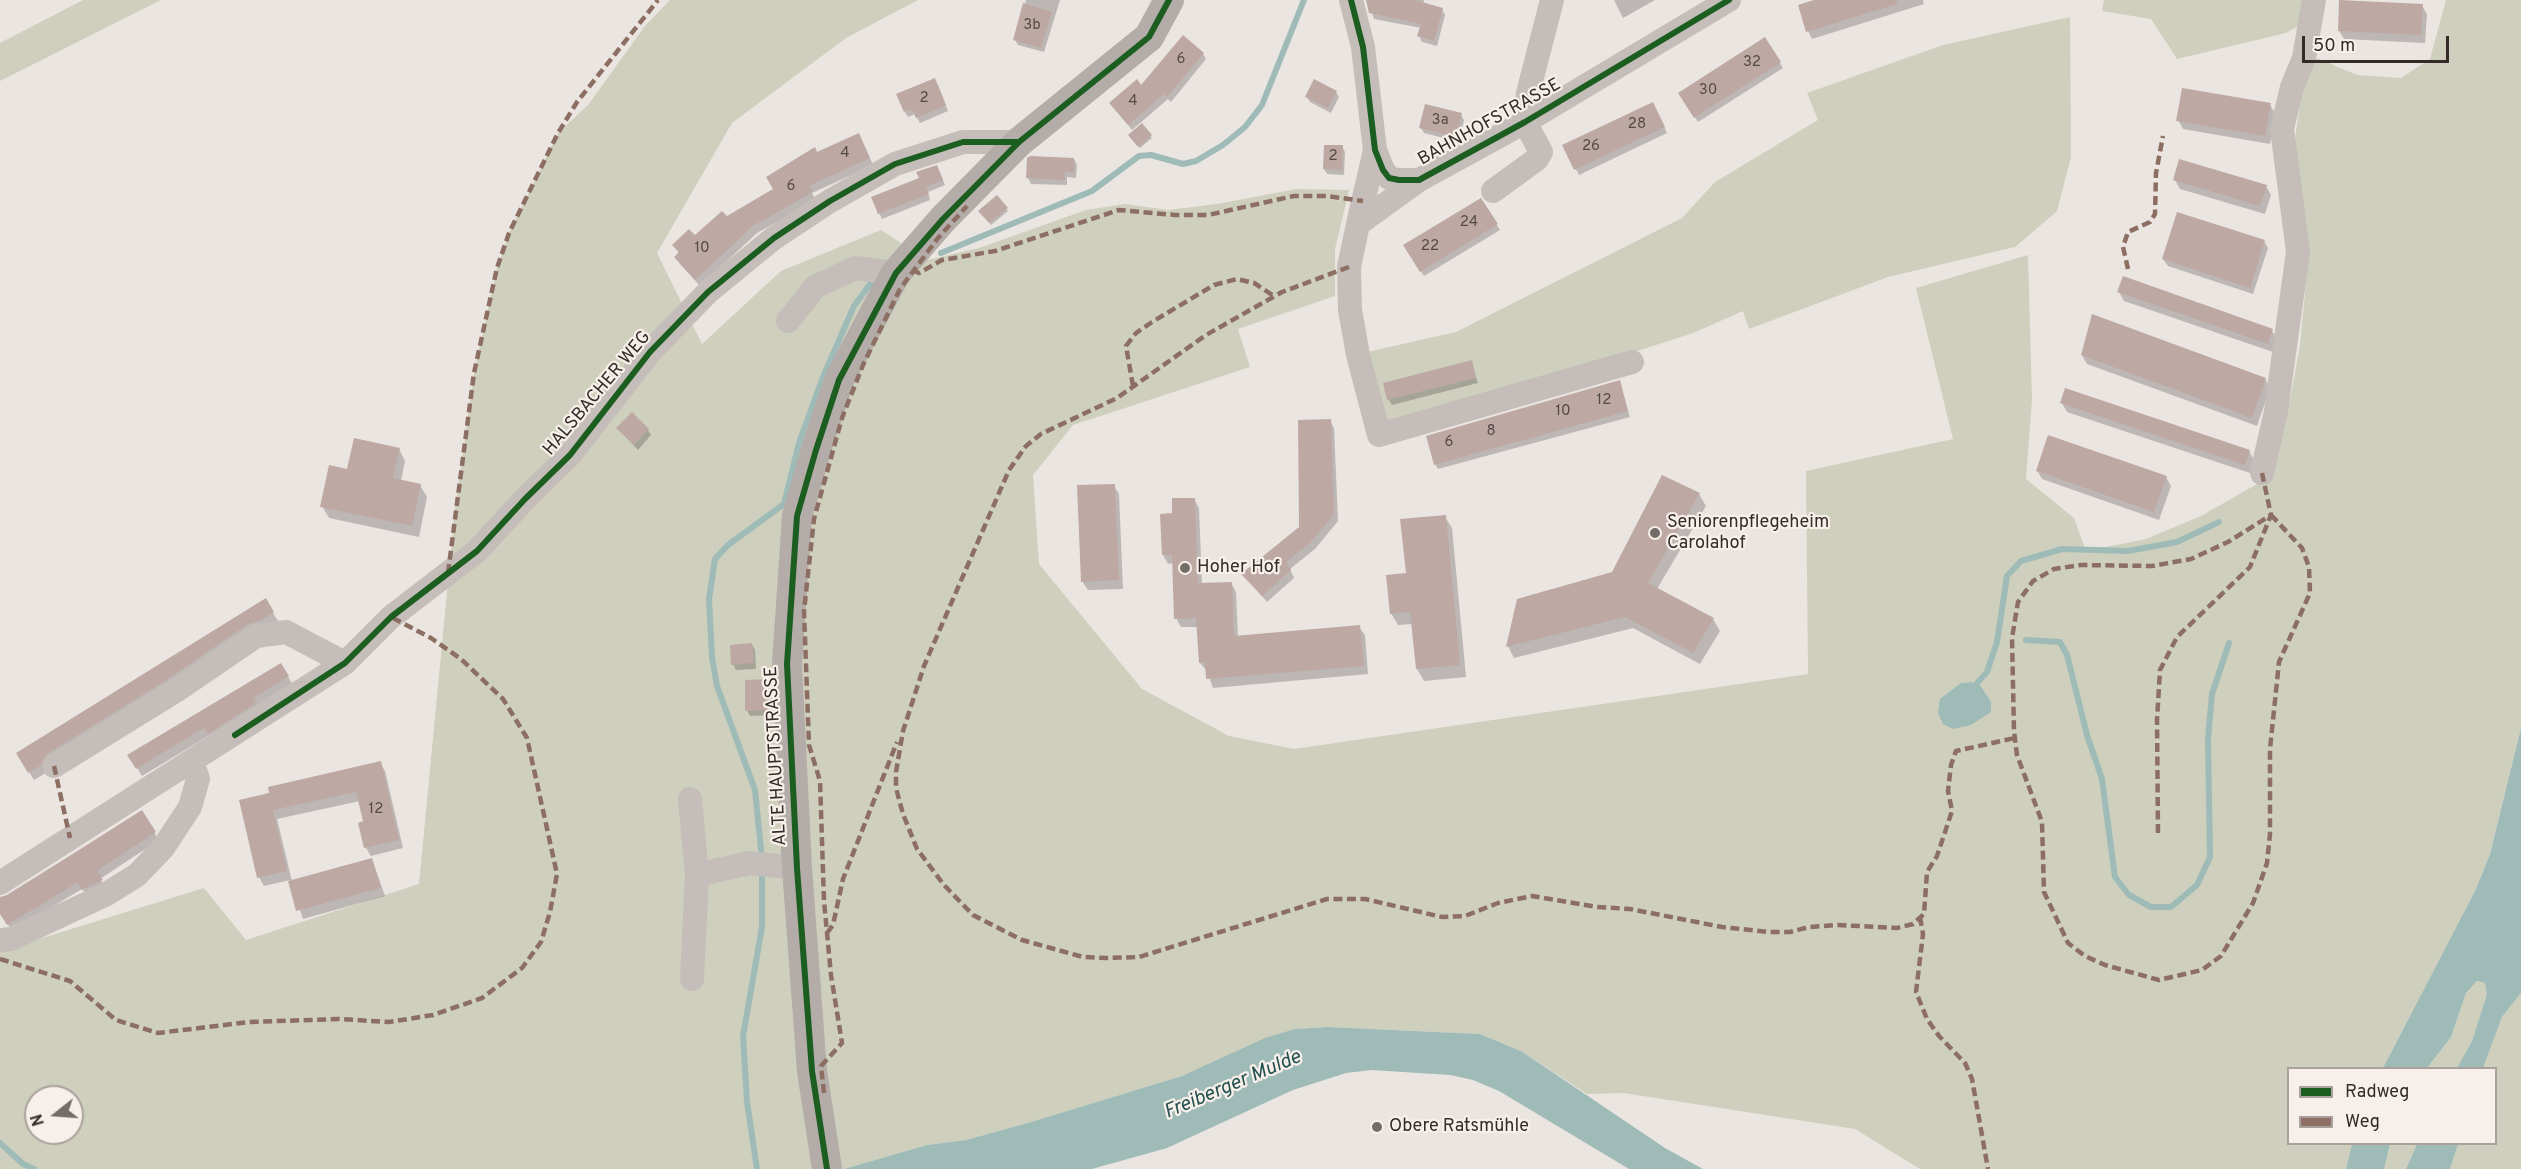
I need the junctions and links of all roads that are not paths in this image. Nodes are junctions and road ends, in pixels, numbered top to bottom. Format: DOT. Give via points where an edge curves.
graph roads {
  1 [pos="1169,0"];
  2 [pos="1351,0"];
  3 [pos="1552,0"];
  4 [pos="1729,0"];
  5 [pos="2314,0"];
  6 [pos="1524,122"];
  7 [pos="1018,142"];
  8 [pos="1375,150"];
  9 [pos="1419,180"];
  10 [pos="1493,191"];
  11 [pos="1358,224"];
  12 [pos="896,273"];
  13 [pos="788,321"];
  14 [pos="1632,362"];
  15 [pos="2262,474"];
  16 [pos="345,663"];
  17 [pos="192,761"];
  18 [pos="54,766"];
  19 [pos="690,800"];
  20 [pos="774,866"];
  21 [pos="697,874"];
  22 [pos="0,883"];
  23 [pos="0,940"];
  24 [pos="692,979"];
  25 [pos="827,1169"];
  1 -- 7 [label="main road, ALTE HAUPTSTRASSE" via="1149,37"];
  2 -- 8 [label="street, BAHNHOFSTRASSE" via="1363,47"];
  3 -- 6 [label="street"];
  4 -- 6 [label="street, BAHNHOFSTRASSE"];
  5 -- 15 [label="street" via="2304,58 2282,129 2298,252 2280,389"];
  6 -- 9 [label="street, BAHNHOFSTRASSE"];
  6 -- 10 [label="street" via="1541,152"];
  7 -- 12 [label="main road, ALTE HAUPTSTRASSE"];
  7 -- 16 [label="street, HALSBACHER WEG" via="963,142 895,164 774,238 708,292 658,344 570,455 477,550 391,617"];
  8 -- 9 [label="street, BAHNHOFSTRASSE" via="1389,178"];
  8 -- 11 [label="street, BAHNHOFSTRASSE"];
  9 -- 11 [label="street, BAHNHOFSTRASSE"];
  11 -- 14 [label="street, BAHNHOFSTRASSE" via="1342,312 1379,435"];
  12 -- 13 [label="street" via="855,268 814,287"];
  12 -- 20 [label="main road, ALTE HAUPTSTRASSE" via="840,380 797,516"];
  16 -- 17 [label="street, HALSBACHER WEG"];
  16 -- 18 [label="street" via="286,632 256,636"];
  17 -- 22 [label="street, HALSBACHER WEG"];
  17 -- 23 [label="street" via="198,779 190,807 163,848 137,875 105,895 11,939"];
  19 -- 21 [label="street"];
  20 -- 21 [label="street" via="749,863"];
  20 -- 25 [label="main road, ALTE HAUPTSTRASSE"];
  21 -- 24 [label="street"];
}
